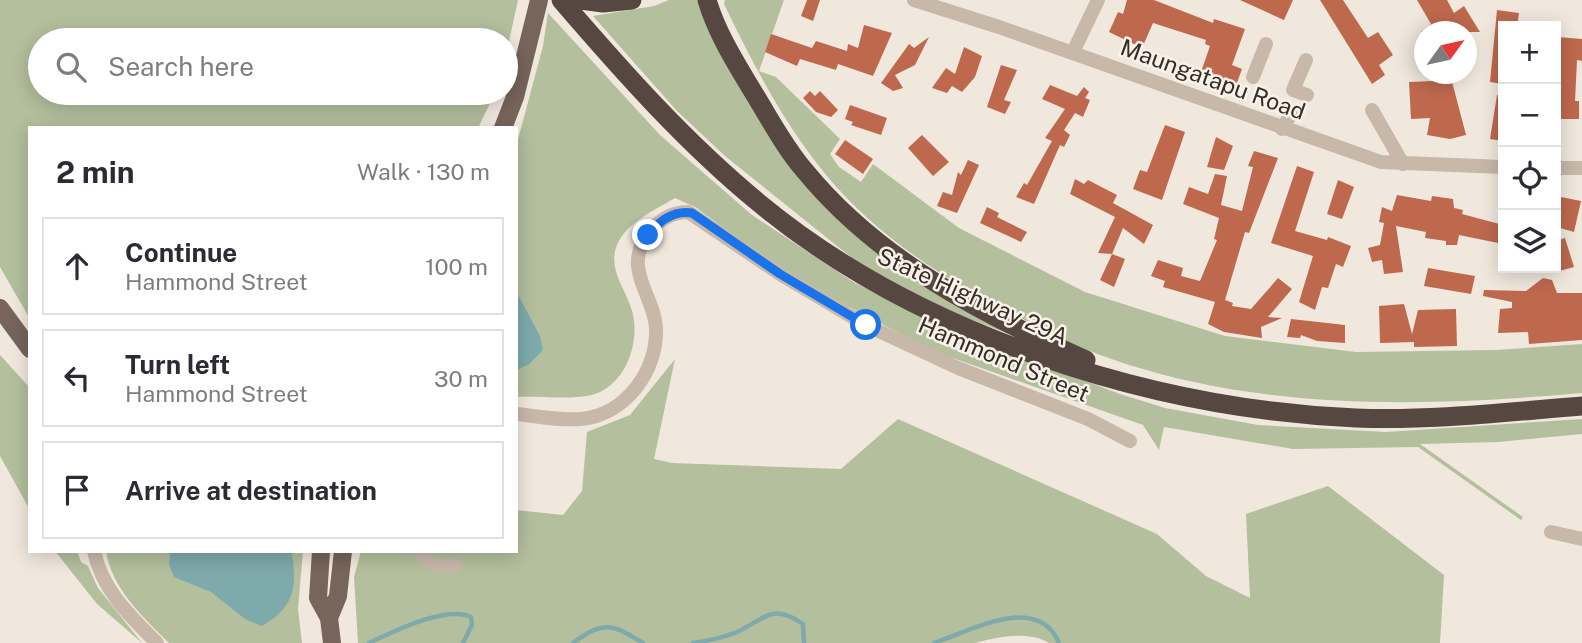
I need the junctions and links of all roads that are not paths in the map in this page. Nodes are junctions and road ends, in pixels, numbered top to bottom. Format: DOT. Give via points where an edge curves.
graph roads {
  1 [pos="539,0"];
  2 [pos="561,0"];
  3 [pos="581,0"];
  4 [pos="632,0"];
  5 [pos="707,0"];
  6 [pos="914,0"];
  7 [pos="1098,0"];
  8 [pos="1266,44"];
  9 [pos="1073,52"];
  10 [pos="1306,60"];
  11 [pos="1253,77"];
  12 [pos="518,85"];
  13 [pos="1307,94"];
  14 [pos="512,105"];
  15 [pos="1371,110"];
  16 [pos="1291,114"];
  17 [pos="504,126"];
  18 [pos="1282,129"];
  19 [pos="1403,164"];
  20 [pos="1498,167"];
  21 [pos="1561,168"];
  22 [pos="1582,169"];
  23 [pos="0,309"];
  24 [pos="28,346"];
  25 [pos="1135,382"];
  26 [pos="1582,406"];
  27 [pos="518,414"];
  28 [pos="1130,440"];
  29 [pos="1550,532"];
  30 [pos="1582,539"];
  31 [pos="95,553"];
  32 [pos="321,553"];
  33 [pos="343,553"];
  34 [pos="421,553"];
  35 [pos="455,566"];
  36 [pos="331,632"];
  37 [pos="157,643"];
  1 -- 12 [label="main road"];
  2 -- 25 [label="highway, State Highway 29A" via="675,128 760,204 806,238 889,290 996,338 1055,362"];
  3 -- 4 [label="highway"];
  5 -- 25 [label="highway, State Highway 29A" via="740,69 786,146 849,218 918,271 987,314"];
  6 -- 9 [label="street, Maungatapu Road"];
  7 -- 9 [label="street"];
  8 -- 11 [label="street"];
  9 -- 18 [label="street, Maungatapu Road"];
  10 -- 13 [label="street" via="1293,90"];
  14 -- 17 [label="main road"];
  15 -- 19 [label="street"];
  16 -- 18 [label="street"];
  18 -- 19 [label="street, Maungatapu Road" via="1355,154"];
  19 -- 20 [label="street, Maungatapu Road"];
  21 -- 22 [label="street"];
  23 -- 24 [label="main road"];
  25 -- 26 [label="highway, State Highway 29A" via="1252,408 1358,418 1454,417"];
  27 -- 28 [label="street, Hammond Street" via="591,417 608,412 632,393 646,372 656,341 655,319 639,271 640,252 660,222 688,212 866,325"];
  29 -- 30 [label="street"];
  31 -- 37 [label="street" via="113,595"];
  32 -- 36 [label="main road" via="318,598"];
  33 -- 36 [label="main road"];
  34 -- 35 [label="street" via="436,566"];
}
